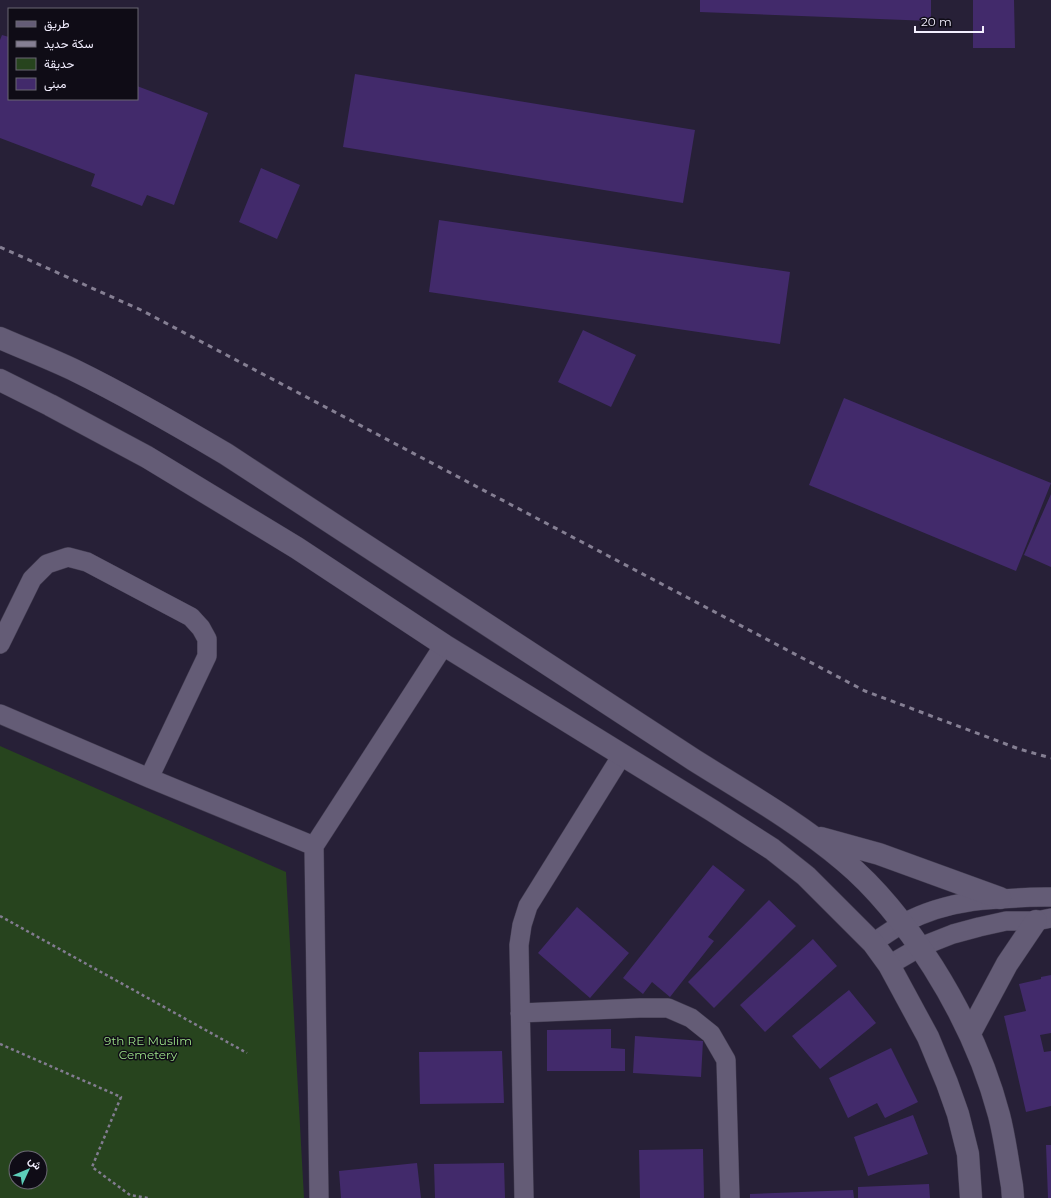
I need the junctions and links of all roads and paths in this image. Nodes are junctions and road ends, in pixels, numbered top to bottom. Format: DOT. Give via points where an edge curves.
graph roads {
  1 [pos="0,338"];
  2 [pos="0,380"];
  3 [pos="0,644"];
  4 [pos="444,645"];
  5 [pos="0,714"];
  6 [pos="622,755"];
  7 [pos="149,778"];
  8 [pos="812,836"];
  9 [pos="314,846"];
  10 [pos="1051,897"];
  11 [pos="1000,898"];
  12 [pos="0,916"];
  13 [pos="1044,919"];
  14 [pos="904,923"];
  15 [pos="873,943"];
  16 [pos="920,947"];
  17 [pos="889,965"];
  18 [pos="520,1013"];
  19 [pos="970,1033"];
  20 [pos="0,1044"];
  21 [pos="247,1053"];
  22 [pos="148,1198"];
  23 [pos="319,1198"];
  24 [pos="524,1198"];
  25 [pos="730,1198"];
  26 [pos="971,1198"];
  27 [pos="1013,1198"];
  1 -- 8 [label="street" via="123,395 226,454"];
  2 -- 4 [label="street" via="147,457 298,548"];
  3 -- 7 [label="street" via="32,579 47,564 68,557 87,562 191,617 207,640 207,656"];
  4 -- 6 [label="street"];
  4 -- 9 [label="street"];
  5 -- 7 [label="street"];
  6 -- 15 [label="street" via="772,849 806,876"];
  6 -- 18 [label="street" via="528,906 519,945"];
  7 -- 9 [label="street"];
  8 -- 11 [label="street" via="879,854"];
  8 -- 14 [label="street" via="861,876"];
  9 -- 23 [label="street"];
  10 -- 11 [label="street"];
  11 -- 14 [label="street" via="974,900 942,908"];
  12 -- 21 [label="path"];
  13 -- 16 [label="street" via="979,927 952,934"];
  13 -- 19 [label="street" via="1007,964"];
  14 -- 15 [label="street"];
  14 -- 16 [label="street"];
  15 -- 17 [label="street"];
  16 -- 17 [label="street"];
  16 -- 19 [label="street"];
  17 -- 26 [label="street" via="928,1037 956,1108 968,1154"];
  18 -- 24 [label="street"];
  18 -- 25 [label="street" via="668,1008 691,1018 711,1034 726,1060"];
  19 -- 27 [label="street" via="999,1115"];
  20 -- 22 [label="path" via="121,1097 92,1167 130,1195"];
}
